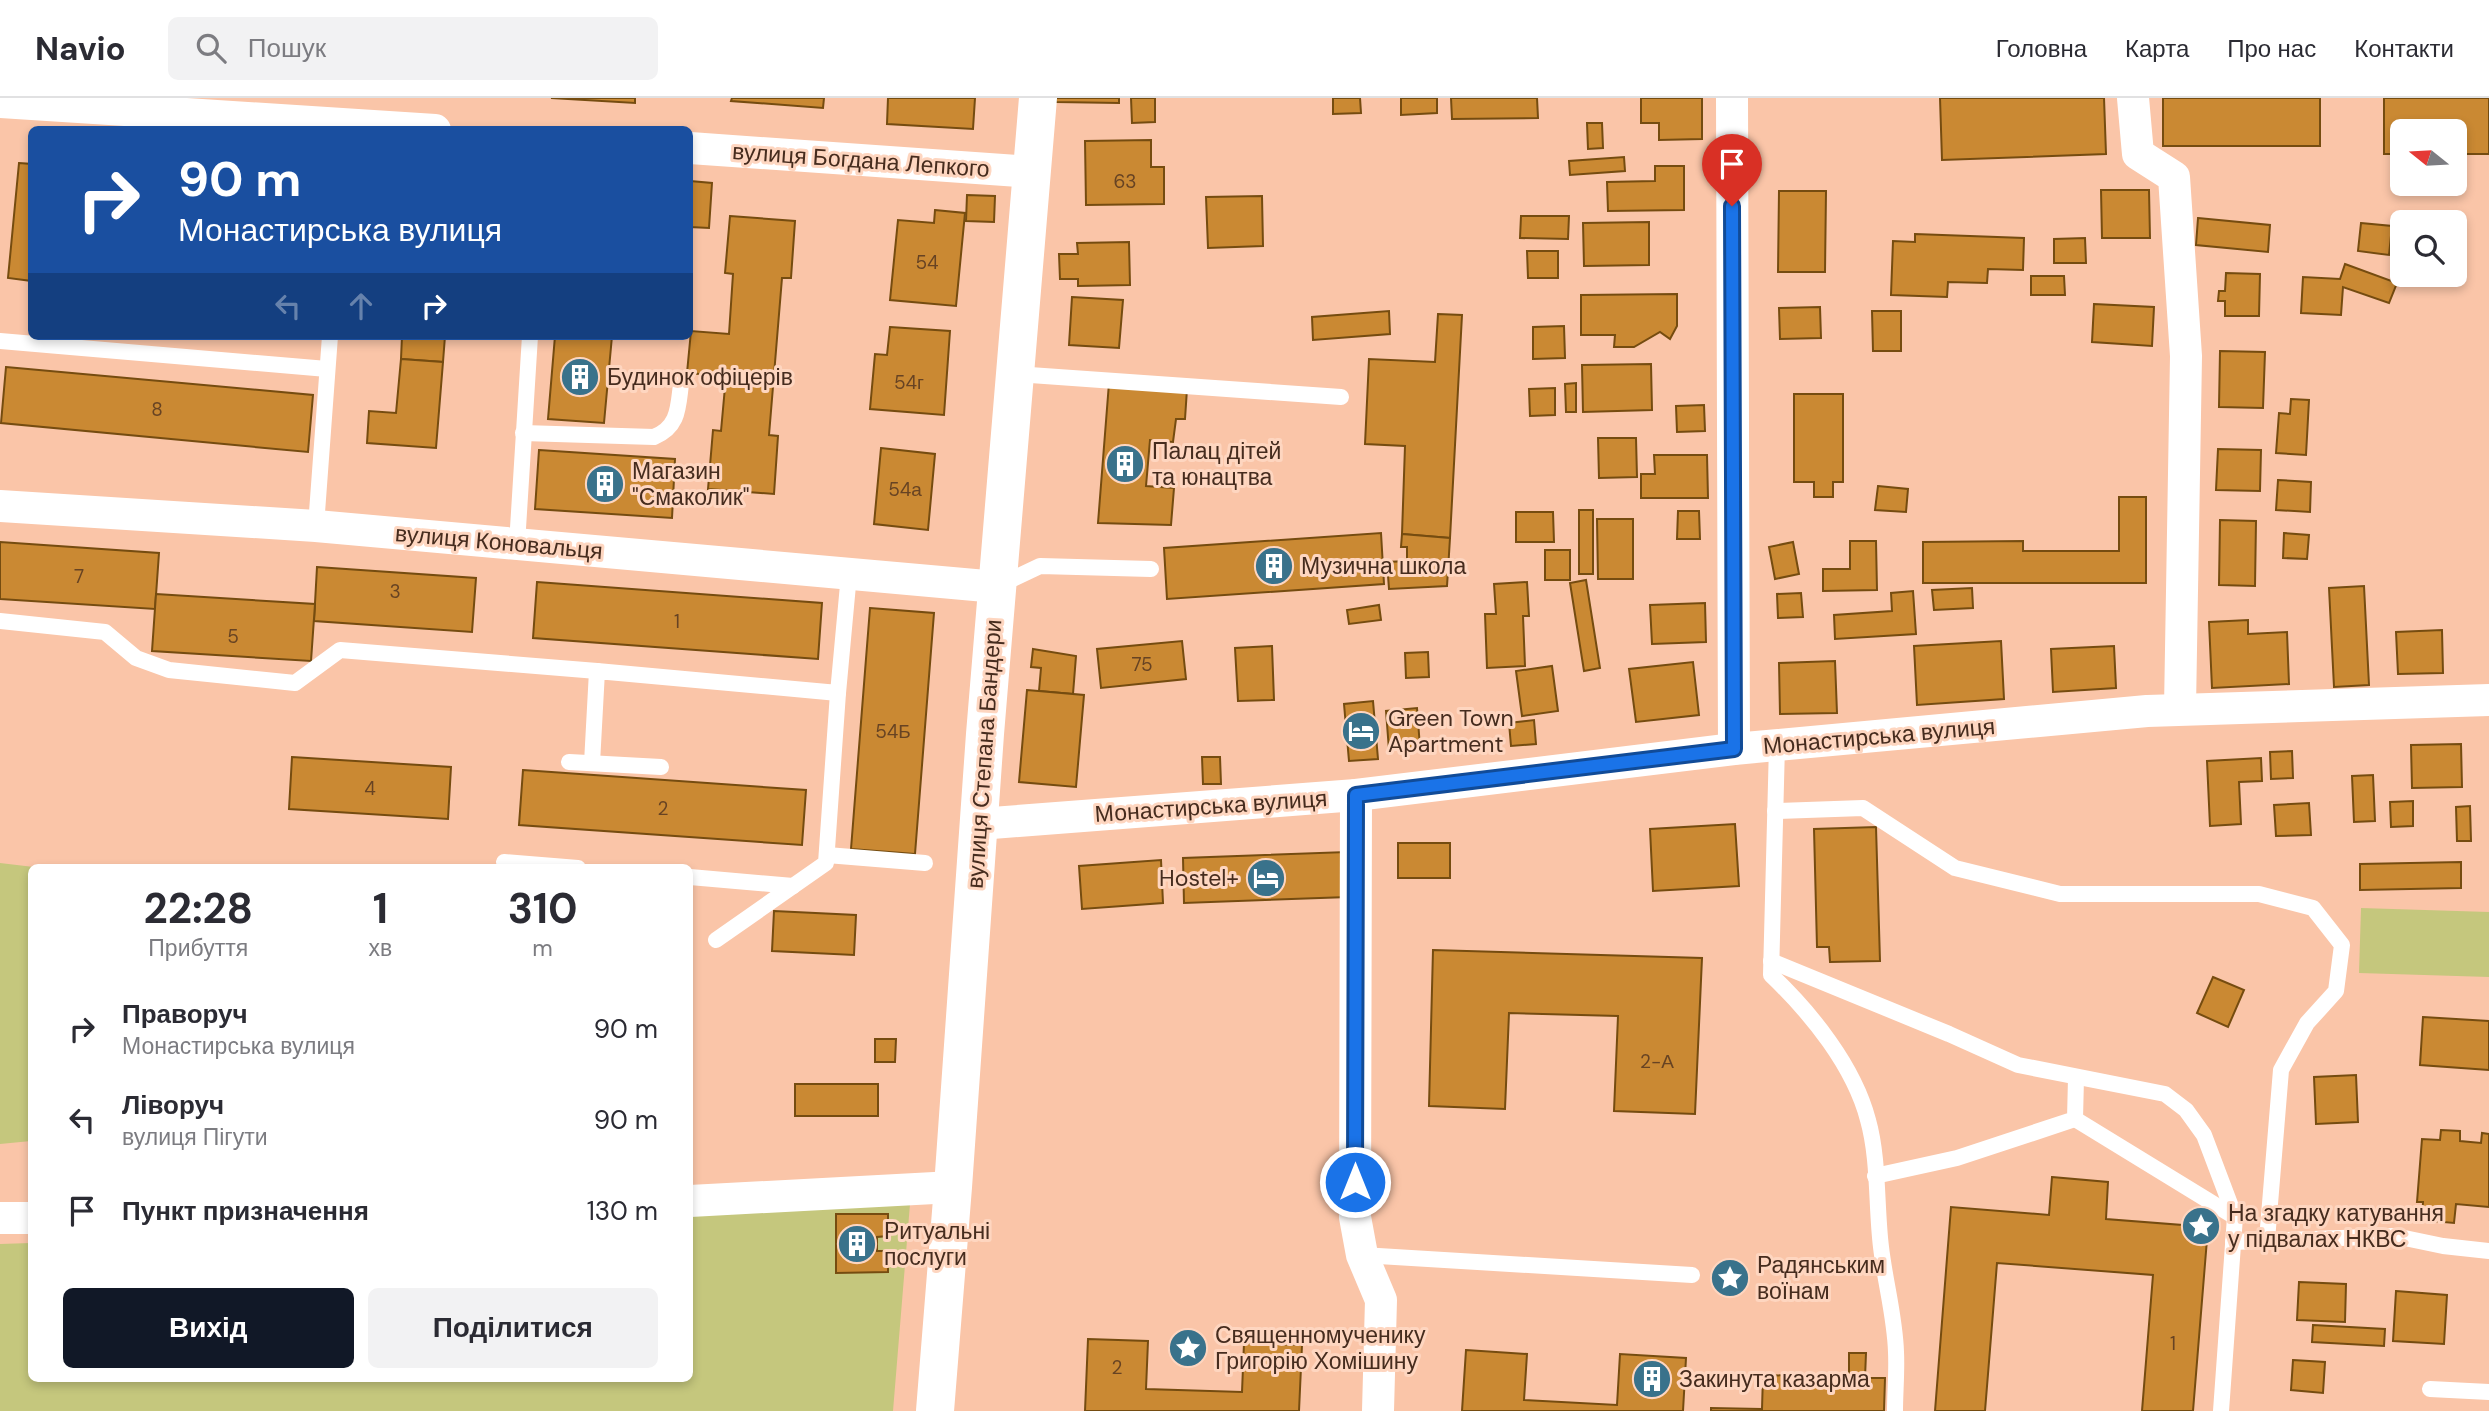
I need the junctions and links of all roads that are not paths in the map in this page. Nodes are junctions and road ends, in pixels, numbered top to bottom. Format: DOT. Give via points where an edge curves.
graph roads {
  1 [pos="1038,98"];
  2 [pos="1732,98"];
  3 [pos="2133,98"];
  4 [pos="0,102"];
  5 [pos="153,120"];
  6 [pos="347,126"];
  7 [pos="693,148"];
  8 [pos="1032,172"];
  9 [pos="330,340"];
  10 [pos="530,340"];
  11 [pos="0,341"];
  12 [pos="327,369"];
  13 [pos="1015,374"];
  14 [pos="681,384"];
  15 [pos="1341,397"];
  16 [pos="523,433"];
  17 [pos="0,506"];
  18 [pos="316,526"];
  19 [pos="517,544"];
  20 [pos="1151,569"];
  21 [pos="849,574"];
  22 [pos="997,587"];
  23 [pos="0,621"];
  24 [pos="597,671"];
  25 [pos="838,692"];
  26 [pos="2489,700"];
  27 [pos="2180,708"];
  28 [pos="1777,745"];
  29 [pos="1734,749"];
  30 [pos="569,762"];
  31 [pos="592,763"];
  32 [pos="661,767"];
  33 [pos="1356,795"];
  34 [pos="1775,811"];
  35 [pos="979,824"];
  36 [pos="827,855"];
  37 [pos="504,862"];
  38 [pos="925,863"];
  39 [pos="529,864"];
  40 [pos="693,877"];
  41 [pos="793,886"];
  42 [pos="716,940"];
  43 [pos="1772,961"];
  44 [pos="2076,1078"];
  45 [pos="2074,1119"];
  46 [pos="1875,1176"];
  47 [pos="953,1187"];
  48 [pos="693,1200"];
  49 [pos="2235,1217"];
  50 [pos="0,1218"];
  51 [pos="28,1218"];
  52 [pos="2267,1240"];
  53 [pos="2233,1241"];
  54 [pos="2489,1251"];
  55 [pos="1362,1255"];
  56 [pos="1692,1275"];
  57 [pos="2430,1389"];
  58 [pos="2489,1392"];
  59 [pos="935,1411"];
  60 [pos="1378,1411"];
  61 [pos="1895,1411"];
  62 [pos="2221,1411"];
  1 -- 8 [label="street, вулиця Степана Бандери"];
  2 -- 29 [label="street"];
  3 -- 27 [label="street" via="2138,154 2174,177 2186,356"];
  4 -- 5 [label="street"];
  5 -- 6 [label="street"];
  7 -- 8 [label="street, вулиця Богдана Лепкого"];
  8 -- 13 [label="street, вулиця Степана Бандери"];
  9 -- 12 [label="lane"];
  10 -- 16 [label="lane"];
  11 -- 12 [label="lane"];
  12 -- 18 [label="lane"];
  13 -- 15 [label="lane"];
  13 -- 22 [label="street, вулиця Степана Бандери"];
  14 -- 16 [label="lane" via="674,422 654,437"];
  16 -- 19 [label="lane"];
  17 -- 18 [label="street, вулиця Коновальця"];
  18 -- 19 [label="street, вулиця Коновальця"];
  19 -- 21 [label="street, вулиця Коновальця"];
  20 -- 22 [label="lane" via="1040,566"];
  21 -- 22 [label="street, вулиця Коновальця"];
  21 -- 25 [label="lane"];
  22 -- 35 [label="street, вулиця Степана Бандери"];
  23 -- 24 [label="lane" via="105,632 136,658 169,670 295,683 340,650"];
  24 -- 25 [label="lane"];
  24 -- 31 [label="lane"];
  25 -- 36 [label="lane"];
  26 -- 27 [label="street, Монастирська вулиця"];
  27 -- 28 [label="street, Монастирська вулиця"];
  28 -- 29 [label="street, Монастирська вулиця"];
  28 -- 34 [label="lane"];
  29 -- 33 [label="street, Монастирська вулиця"];
  30 -- 31 [label="lane"];
  31 -- 32 [label="lane"];
  33 -- 35 [label="street, Монастирська вулиця"];
  33 -- 55 [label="street" via="1355,1217"];
  34 -- 43 [label="lane"];
  34 -- 52 [label="lane" via="1863,808 1955,869 2060,894 2259,894 2313,908 2342,945 2336,991 2307,1023 2281,1070"];
  35 -- 47 [label="street, вулиця Степана Бандери"];
  36 -- 38 [label="lane"];
  36 -- 41 [label="lane" via="826,863"];
  37 -- 39 [label="lane"];
  40 -- 41 [label="lane"];
  41 -- 42 [label="lane"];
  43 -- 44 [label="lane" via="2018,1066"];
  43 -- 46 [label="lane" via="1771,975 1836,1051 1860,1095 1869,1121"];
  44 -- 45 [label="lane"];
  44 -- 49 [label="lane" via="2165,1094 2176,1102 2204,1135"];
  45 -- 46 [label="lane" via="1957,1158"];
  45 -- 49 [label="lane"];
  46 -- 61 [label="lane" via="1896,1351"];
  47 -- 48 [label="street"];
  47 -- 59 [label="street, вулиця Степана Бандери"];
  49 -- 53 [label="lane"];
  50 -- 51 [label="street"];
  52 -- 53 [label="lane"];
  52 -- 54 [label="lane" via="2395,1236"];
  53 -- 62 [label="lane"];
  55 -- 56 [label="lane"];
  55 -- 60 [label="street" via="1381,1300"];
  57 -- 58 [label="lane"];
}
